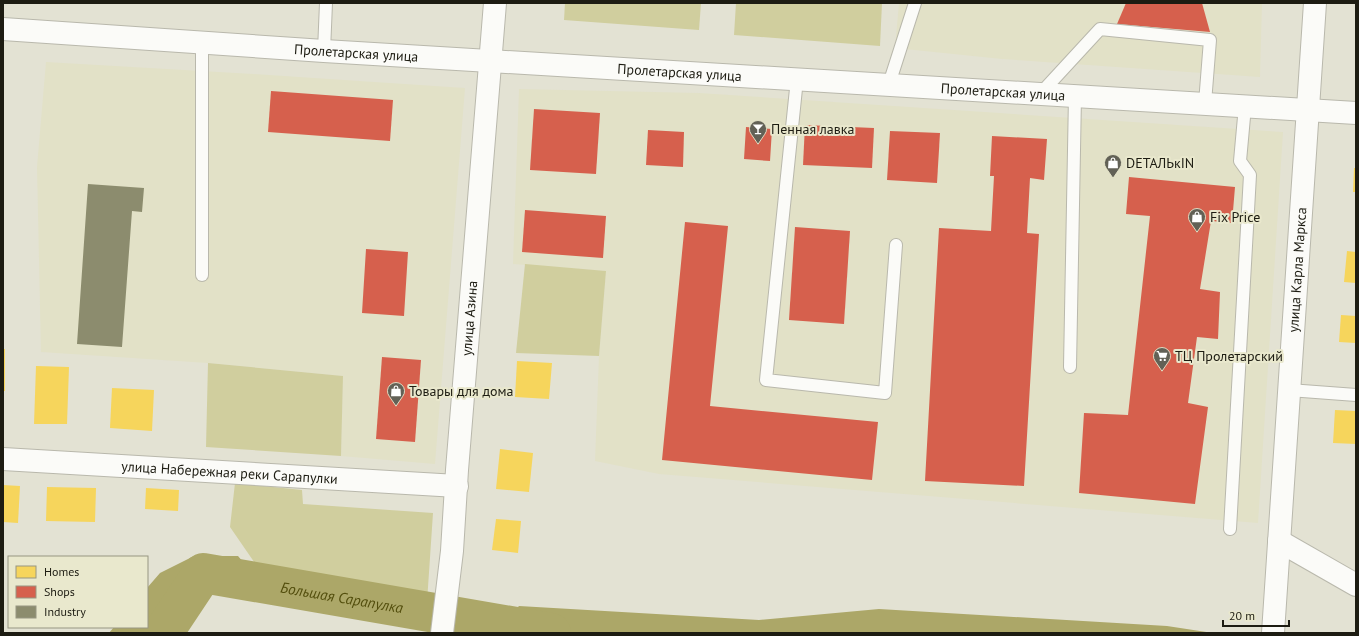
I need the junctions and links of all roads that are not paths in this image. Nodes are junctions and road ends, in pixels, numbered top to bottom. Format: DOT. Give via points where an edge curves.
graph roads {
  1 [pos="326,3"];
  2 [pos="495,3"];
  3 [pos="915,3"];
  4 [pos="1314,3"];
  5 [pos="3,28"];
  6 [pos="202,43"];
  7 [pos="324,51"];
  8 [pos="491,61"];
  9 [pos="797,79"];
  10 [pos="889,84"];
  11 [pos="1041,93"];
  12 [pos="1075,96"];
  13 [pos="1205,103"];
  14 [pos="1245,106"];
  15 [pos="1308,110"];
  16 [pos="1356,114"];
  17 [pos="896,245"];
  18 [pos="202,275"];
  19 [pos="1070,368"];
  20 [pos="1289,390"];
  21 [pos="1356,395"];
  22 [pos="3,459"];
  23 [pos="457,486"];
  24 [pos="1230,528"];
  25 [pos="1279,541"];
  26 [pos="1356,585"];
  27 [pos="442,633"];
  28 [pos="1273,633"];
  1 -- 7 [label="lane"];
  2 -- 8 [label="street, улица Азина"];
  3 -- 10 [label="lane"];
  4 -- 15 [label="street, улица Карла Маркса"];
  5 -- 6 [label="street, Пролетарская улица"];
  6 -- 7 [label="street, Пролетарская улица"];
  6 -- 18 [label="lane"];
  7 -- 8 [label="street, Пролетарская улица"];
  8 -- 9 [label="street, Пролетарская улица"];
  8 -- 23 [label="street, улица Азина"];
  9 -- 10 [label="street, Пролетарская улица"];
  9 -- 17 [label="lane" via="766,380 885,393"];
  10 -- 11 [label="street, Пролетарская улица"];
  11 -- 12 [label="street, Пролетарская улица"];
  11 -- 13 [label="lane" via="1100,29 1210,40"];
  12 -- 13 [label="street, Пролетарская улица"];
  12 -- 19 [label="lane"];
  13 -- 14 [label="street, Пролетарская улица"];
  14 -- 15 [label="street, Пролетарская улица"];
  14 -- 24 [label="lane" via="1240,161 1250,175"];
  15 -- 16 [label="street, Пролетарская улица"];
  15 -- 20 [label="street, улица Карла Маркса"];
  20 -- 21 [label="lane"];
  20 -- 25 [label="street, улица Карла Маркса"];
  22 -- 23 [label="street, улица Набережная реки Сарапулки"];
  23 -- 27 [label="street, улица Азина"];
  25 -- 26 [label="street"];
  25 -- 28 [label="street, улица Карла Маркса"];
}
